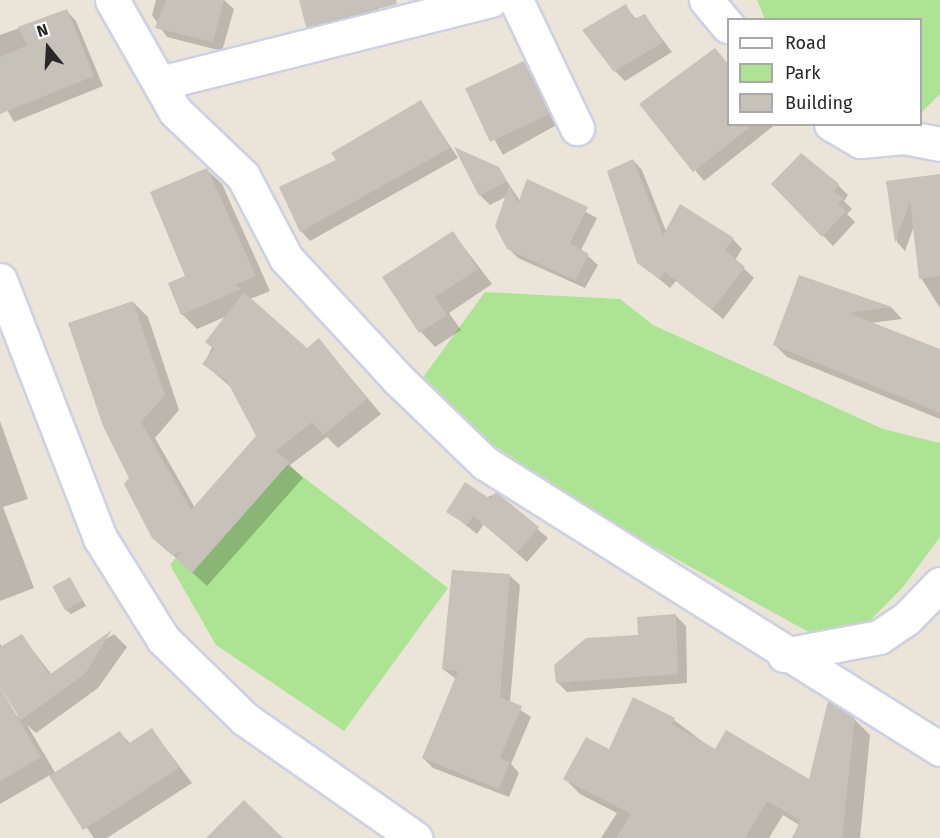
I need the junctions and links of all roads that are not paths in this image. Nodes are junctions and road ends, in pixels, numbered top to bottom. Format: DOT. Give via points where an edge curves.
graph roads {
  1 [pos="112,0"];
  2 [pos="491,0"];
  3 [pos="516,0"];
  4 [pos="706,0"];
  5 [pos="397,10"];
  6 [pos="727,24"];
  7 [pos="160,83"];
  8 [pos="834,126"];
  9 [pos="577,128"];
  10 [pos="940,144"];
  11 [pos="0,280"];
  12 [pos="940,584"];
  13 [pos="784,655"];
  14 [pos="940,749"];
  15 [pos="415,838"];
  1 -- 7 [label="street"];
  2 -- 5 [label="street"];
  3 -- 9 [label="street"];
  4 -- 6 [label="street"];
  5 -- 7 [label="street"];
  7 -- 13 [label="street" via="175,111 243,176 286,258 398,379 485,463"];
  8 -- 10 [label="street" via="860,141 904,137"];
  11 -- 15 [label="street" via="100,538 163,639 245,719"];
  12 -- 13 [label="street" via="908,618 879,637"];
  13 -- 14 [label="street"];
}
